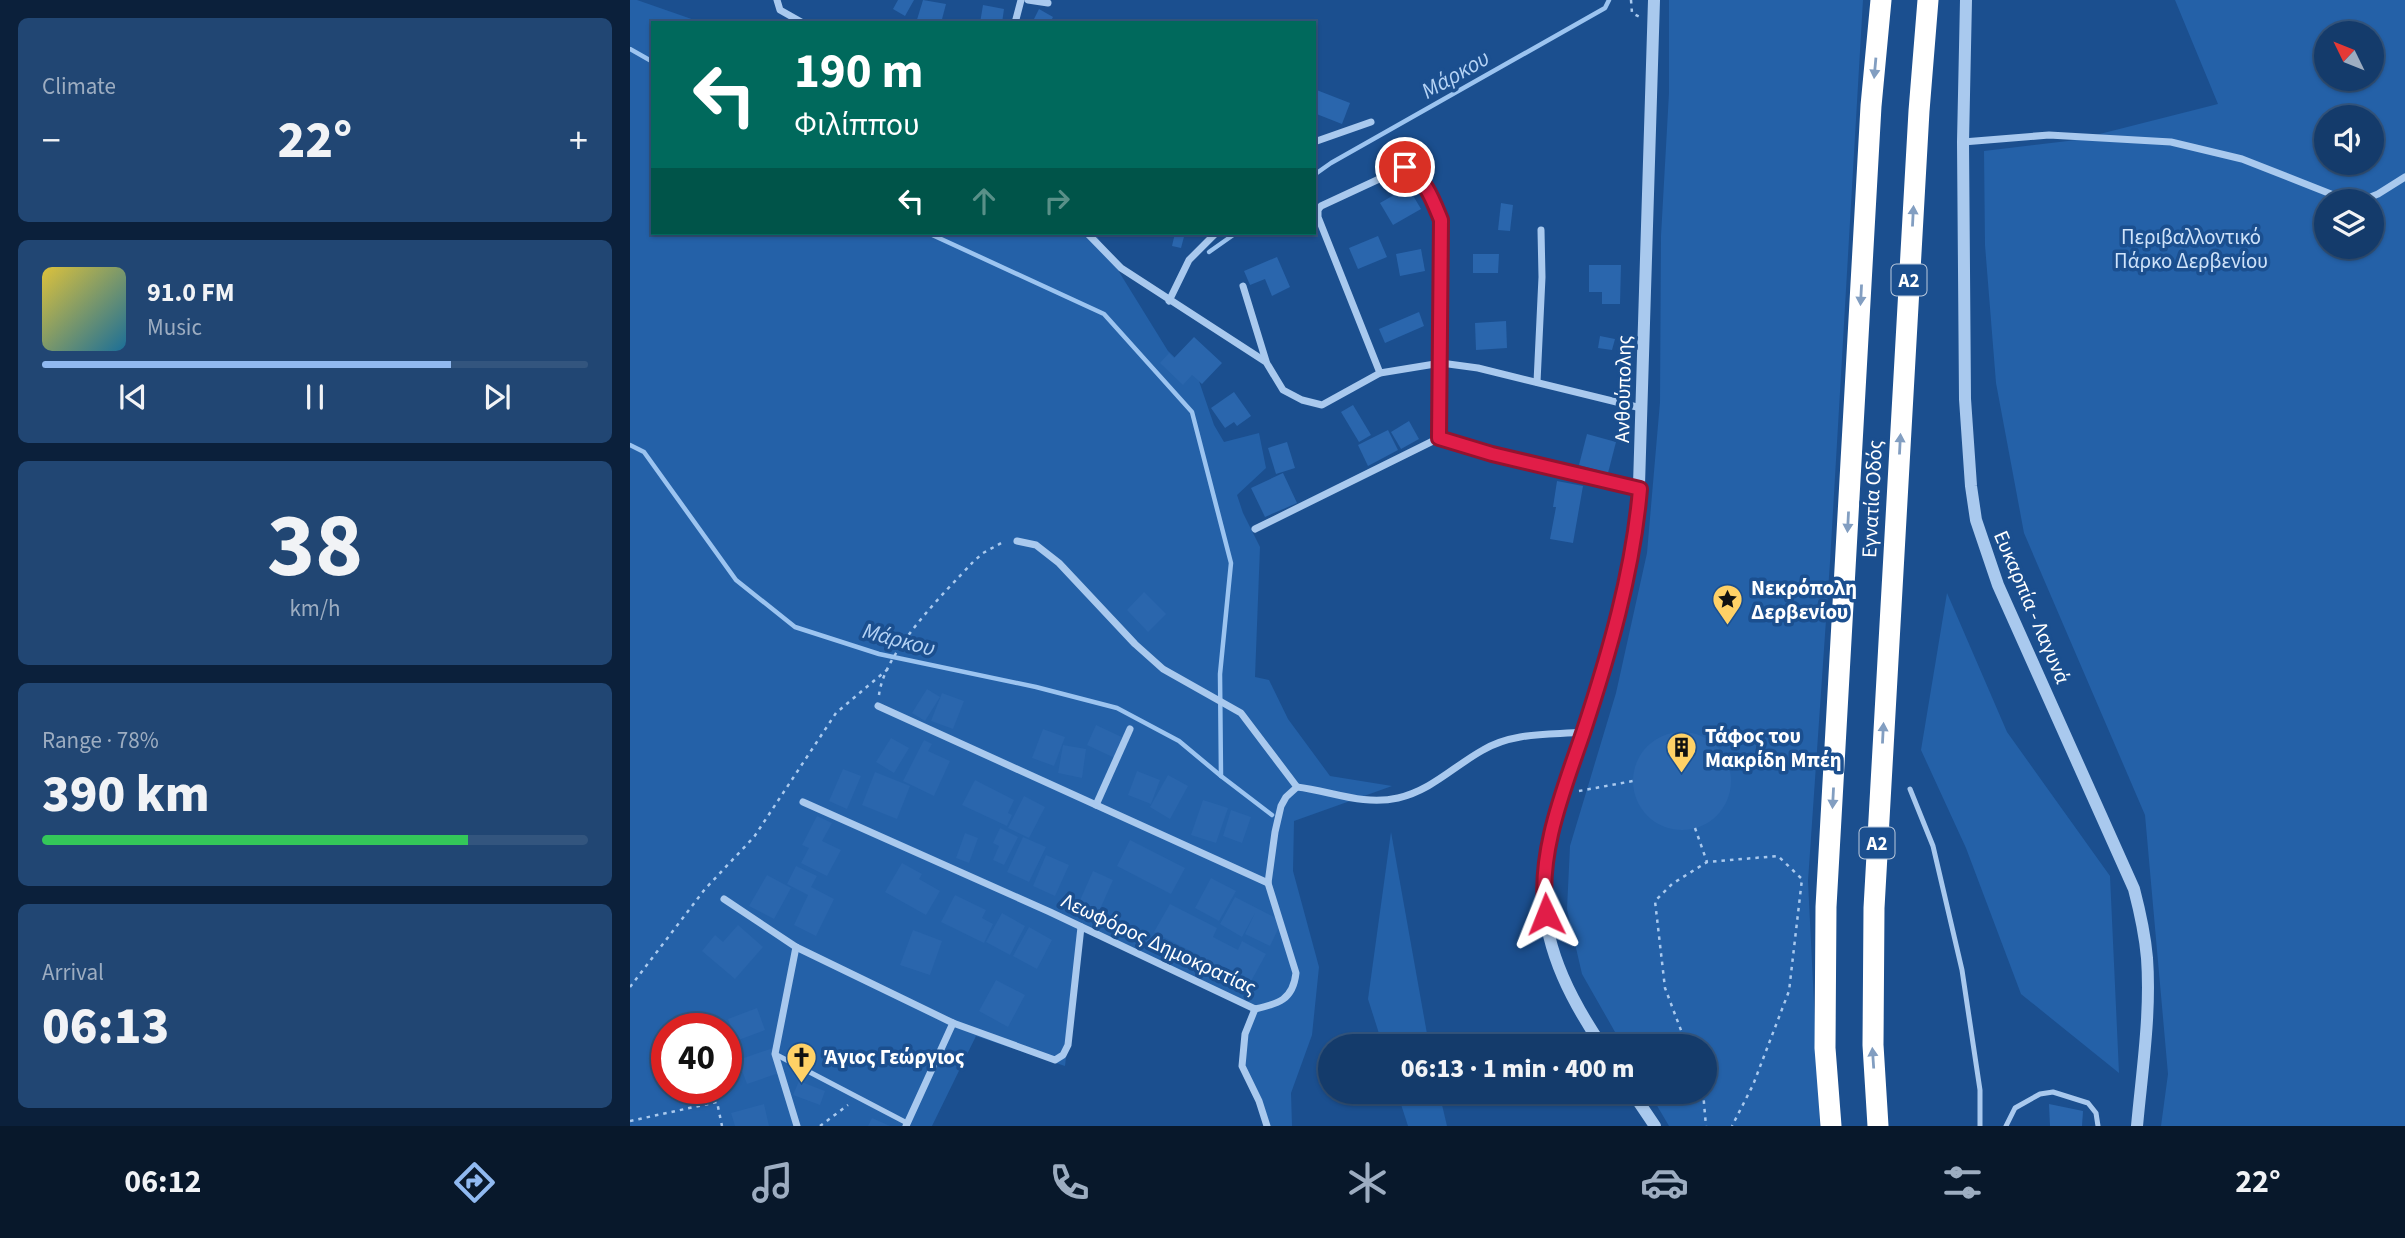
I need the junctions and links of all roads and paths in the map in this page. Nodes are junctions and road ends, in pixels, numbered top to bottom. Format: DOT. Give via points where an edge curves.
graph roads {
  1 [pos="777,0"];
  2 [pos="1021,0"];
  3 [pos="1028,0"];
  4 [pos="1631,0"];
  5 [pos="1654,0"];
  6 [pos="1881,0"];
  7 [pos="1928,0"];
  8 [pos="1966,0"];
  9 [pos="1048,3"];
  10 [pos="799,21"];
  11 [pos="1016,21"];
  12 [pos="1652,24"];
  13 [pos="1371,122"];
  14 [pos="1316,141"];
  15 [pos="1963,142"];
  16 [pos="2405,177"];
  17 [pos="1541,230"];
  18 [pos="1089,235"];
  19 [pos="1214,235"];
  20 [pos="1243,286"];
  21 [pos="1168,301"];
  22 [pos="1266,362"];
  23 [pos="1441,363"];
  24 [pos="1380,373"];
  25 [pos="1537,382"];
  26 [pos="1641,408"];
  27 [pos="1439,438"];
  28 [pos="1640,489"];
  29 [pos="1255,529"];
  30 [pos="1017,541"];
  31 [pos="888,669"];
  32 [pos="878,706"];
  33 [pos="1130,729"];
  34 [pos="1583,732"];
  35 [pos="1633,781"];
  36 [pos="1297,787"];
  37 [pos="1910,789"];
  38 [pos="1562,794"];
  39 [pos="803,802"];
  40 [pos="1096,805"];
  41 [pos="1695,828"];
  42 [pos="1707,862"];
  43 [pos="1268,883"];
  44 [pos="724,899"];
  45 [pos="1081,927"];
  46 [pos="796,947"];
  47 [pos="630,987"];
  48 [pos="1255,1009"];
  49 [pos="953,1023"];
  50 [pos="1594,1034"];
  51 [pos="1682,1034"];
  52 [pos="775,1054"];
  53 [pos="859,1098"];
  54 [pos="1640,1104"];
  55 [pos="1704,1104"];
  56 [pos="630,1121"];
  57 [pos="907,1124"];
  58 [pos="722,1126"];
  59 [pos="797,1126"];
  60 [pos="820,1126"];
  61 [pos="1267,1126"];
  62 [pos="1655,1126"];
  63 [pos="1706,1126"];
  64 [pos="1732,1126"];
  65 [pos="1830,1126"];
  66 [pos="1878,1126"];
  67 [pos="1980,1126"];
  68 [pos="2006,1126"];
  69 [pos="2098,1126"];
  70 [pos="2137,1126"];
  1 -- 10 [label="street" via="780,10"];
  2 -- 11 [label="street"];
  3 -- 9 [label="street"];
  4 -- 12 [label="path" via="1632,13"];
  5 -- 12 [label="street, Ανθούπολης"];
  6 -- 65 [label="highway, Εγνατία Οδός / Α2, one-way" via="1871,106 1826,907 1825,1048"];
  66 -- 7 [label="highway, Εγνατία Οδός / Α2, one-way" via="1873,1045 1874,908"];
  8 -- 15 [label="street, Ευκαρπία - Λαγυνά"];
  12 -- 26 [label="street, Ανθούπολης"];
  13 -- 14 [label="street"];
  15 -- 16 [label="street" via="2049,135 2171,142 2242,159 2336,196 2363,200"];
  15 -- 70 [label="street, Ευκαρπία - Λαγυνά" via="1965,399 1976,520 1998,585 2134,889 2147,971"];
  17 -- 25 [label="street"];
  18 -- 21 [label="street" via="1121,268"];
  19 -- 21 [label="street" via="1189,260"];
  20 -- 22 [label="street"];
  21 -- 22 [label="street"];
  22 -- 24 [label="street" via="1283,390 1322,405"];
  23 -- 24 [label="street"];
  23 -- 24 [label="street" via="1441,220 1428,187 1405,167 1318,210"];
  23 -- 25 [label="street"];
  23 -- 27 [label="street"];
  25 -- 26 [label="street"];
  26 -- 28 [label="street, Ανθούπολης"];
  27 -- 28 [label="street"];
  27 -- 29 [label="street"];
  28 -- 34 [label="street, Ανθούπολης" via="1622,596"];
  30 -- 31 [label="path" via="1005,541 973,562 902,645"];
  30 -- 36 [label="street" via="1035,545 1059,563 1163,669 1241,713"];
  31 -- 32 [label="path"];
  31 -- 47 [label="path" via="836,713 754,837 705,889"];
  32 -- 40 [label="street"];
  33 -- 40 [label="street"];
  34 -- 36 [label="street" via="1506,740 1482,750 1437,782 1397,799 1356,799"];
  34 -- 38 [label="street, Ανθούπολης"];
  35 -- 38 [label="path"];
  36 -- 43 [label="street, Λεωφόρος Δημοκρατίας" via="1281,806"];
  37 -- 67 [label="lane" via="1933,846 1962,970 1980,1090"];
  38 -- 50 [label="street, Ανθούπολης" via="1546,871 1546,910 1559,967"];
  39 -- 45 [label="street, Λεωφόρος Δημοκρατίας"];
  40 -- 43 [label="street"];
  41 -- 42 [label="path"];
  42 -- 51 [label="path" via="1655,901 1665,988"];
  42 -- 64 [label="path" via="1778,856 1801,879 1789,990 1754,1085"];
  43 -- 48 [label="street, Λεωφόρος Δημοκρατίας" via="1296,974 1295,986 1282,1001"];
  44 -- 46 [label="street"];
  45 -- 48 [label="street, Λεωφόρος Δημοκρατίας"];
  45 -- 49 [label="street" via="1068,1045 1063,1055 1055,1060"];
  46 -- 49 [label="street"];
  46 -- 52 [label="street"];
  48 -- 61 [label="street" via="1245,1034 1242,1066"];
  49 -- 57 [label="street"];
  52 -- 53 [label="lane"];
  52 -- 59 [label="street"];
  53 -- 57 [label="lane"];
  53 -- 60 [label="path"];
  54 -- 62 [label="street"];
  55 -- 63 [label="path"];
  56 -- 58 [label="path" via="717,1102"];
  68 -- 69 [label="lane" via="2015,1108 2053,1092 2088,1103 2096,1112"];
}
